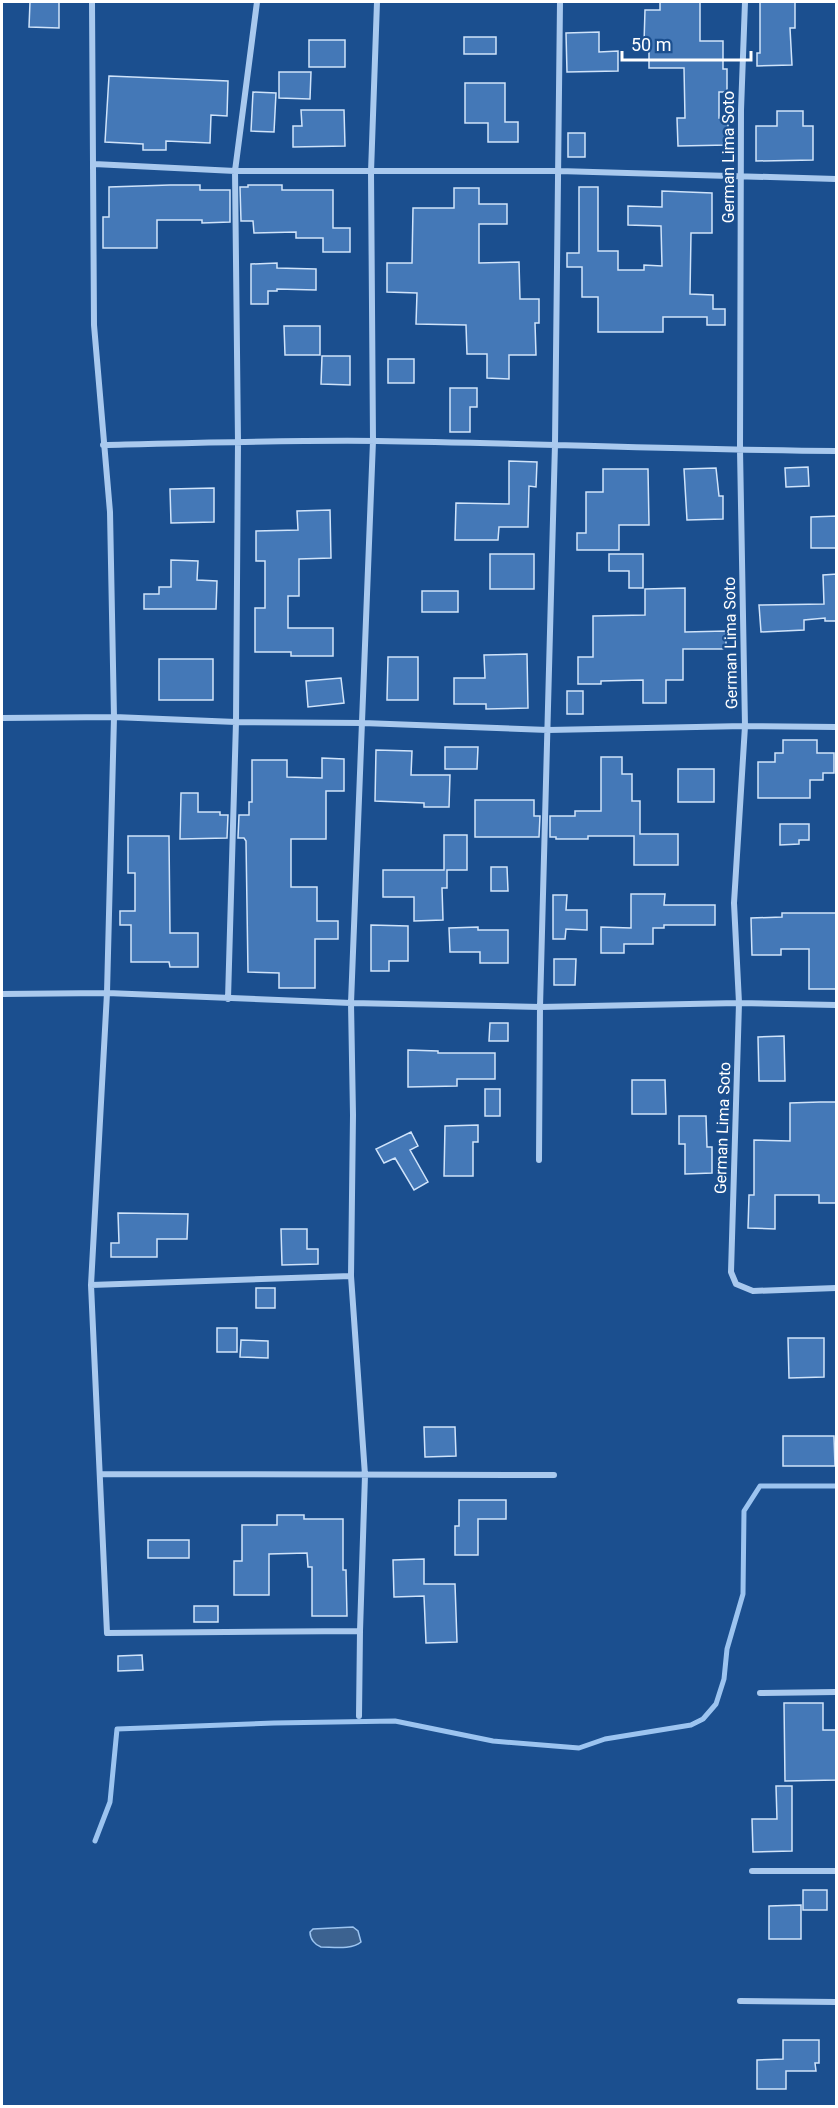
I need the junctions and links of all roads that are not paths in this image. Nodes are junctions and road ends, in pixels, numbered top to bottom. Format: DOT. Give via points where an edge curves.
graph roads {
  1 [pos="92,2"];
  2 [pos="257,2"];
  3 [pos="377,2"];
  4 [pos="560,2"];
  5 [pos="745,2"];
  6 [pos="94,164"];
  7 [pos="235,171"];
  8 [pos="559,171"];
  9 [pos="371,172"];
  10 [pos="742,175"];
  11 [pos="837,179"];
  12 [pos="373,441"];
  13 [pos="238,442"];
  14 [pos="555,444"];
  15 [pos="104,445"];
  16 [pos="740,450"];
  17 [pos="837,451"];
  18 [pos="114,717"];
  19 [pos="2,718"];
  20 [pos="236,722"];
  21 [pos="363,723"];
  22 [pos="745,726"];
  23 [pos="837,727"];
  24 [pos="548,730"];
  25 [pos="107,993"];
  26 [pos="2,994"];
  27 [pos="228,999"];
  28 [pos="351,1003"];
  29 [pos="739,1003"];
  30 [pos="837,1005"];
  31 [pos="540,1007"];
  32 [pos="539,1160"];
  33 [pos="351,1276"];
  34 [pos="91,1285"];
  35 [pos="837,1288"];
  36 [pos="101,1474"];
  37 [pos="365,1475"];
  38 [pos="554,1475"];
  39 [pos="360,1631"];
  40 [pos="837,1692"];
  41 [pos="760,1693"];
  42 [pos="359,1716"];
  43 [pos="752,1871"];
  44 [pos="837,1871"];
  45 [pos="740,2001"];
  46 [pos="837,2002"];
  1 -- 6 [label="street"];
  2 -- 7 [label="street"];
  3 -- 9 [label="street"];
  4 -- 8 [label="street"];
  5 -- 10 [label="street, German Lima Soto"];
  6 -- 7 [label="street"];
  6 -- 15 [label="street" via="94,325"];
  7 -- 9 [label="street"];
  7 -- 13 [label="street"];
  8 -- 9 [label="street"];
  8 -- 10 [label="street"];
  8 -- 14 [label="street"];
  9 -- 12 [label="street"];
  10 -- 11 [label="street"];
  10 -- 16 [label="street, German Lima Soto"];
  12 -- 13 [label="street"];
  12 -- 14 [label="street"];
  12 -- 21 [label="street"];
  13 -- 15 [label="street"];
  13 -- 20 [label="street"];
  14 -- 16 [label="street"];
  14 -- 24 [label="street"];
  15 -- 18 [label="street" via="110,512"];
  16 -- 17 [label="street"];
  16 -- 22 [label="street, German Lima Soto"];
  18 -- 19 [label="street"];
  18 -- 20 [label="street"];
  18 -- 25 [label="street"];
  20 -- 21 [label="street"];
  20 -- 27 [label="street"];
  21 -- 24 [label="street"];
  21 -- 28 [label="street"];
  22 -- 23 [label="street"];
  22 -- 24 [label="street"];
  22 -- 29 [label="street, German Lima Soto" via="734,903"];
  24 -- 31 [label="street"];
  25 -- 26 [label="street"];
  25 -- 27 [label="street"];
  25 -- 34 [label="street"];
  27 -- 28 [label="street"];
  28 -- 31 [label="street"];
  28 -- 33 [label="street"];
  29 -- 30 [label="street"];
  29 -- 31 [label="street"];
  29 -- 35 [label="street, German Lima Soto" via="731,1272 736,1284 753,1290"];
  31 -- 32 [label="street"];
  33 -- 34 [label="street"];
  33 -- 37 [label="street"];
  34 -- 36 [label="street"];
  36 -- 37 [label="street"];
  36 -- 39 [label="street" via="107,1633"];
  37 -- 38 [label="street"];
  37 -- 39 [label="street"];
  39 -- 42 [label="street"];
  40 -- 41 [label="street"];
  43 -- 44 [label="street"];
  45 -- 46 [label="street"];
}
